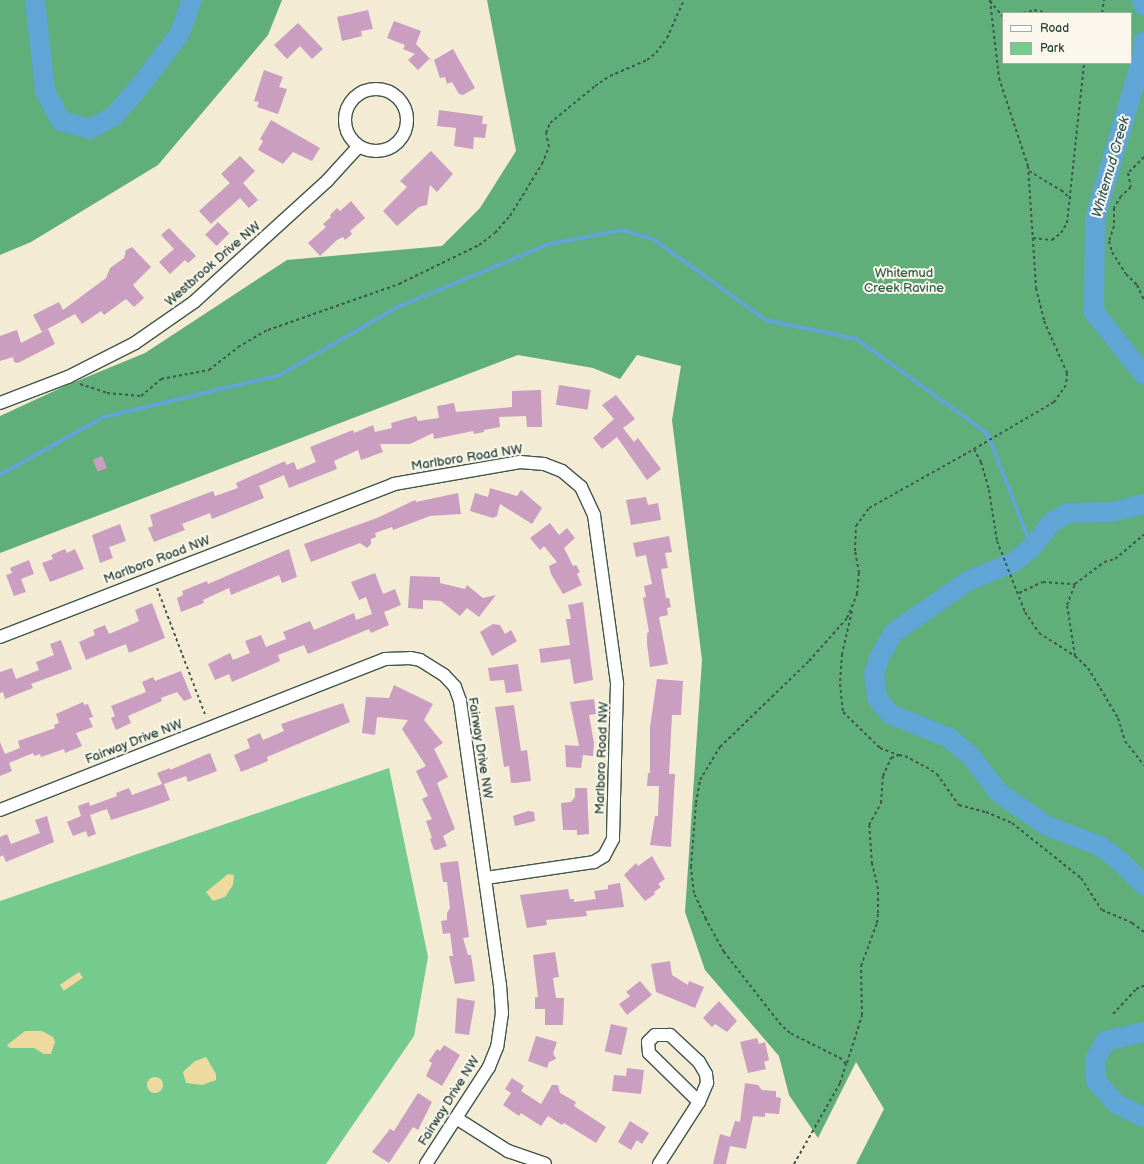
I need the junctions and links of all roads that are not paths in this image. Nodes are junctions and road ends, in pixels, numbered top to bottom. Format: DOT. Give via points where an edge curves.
graph roads {
  1 [pos="358,146"];
  2 [pos="0,403"];
  3 [pos="0,637"];
  4 [pos="0,810"];
  5 [pos="485,878"];
  6 [pos="699,1102"];
  7 [pos="456,1118"];
  8 [pos="426,1164"];
  9 [pos="545,1164"];
  10 [pos="659,1164"];
  1 -- 1 [label="street" via="378,152 393,146 404,135 407,115 397,97 389,92 369,90 352,101 347,110 346,125 351,139"];
  1 -- 2 [label="street, Westbrook Drive NW" via="327,181 194,302 135,343 68,377"];
  3 -- 5 [label="street, Marlboro Road NW" via="394,484 532,462 553,467 576,482 588,498 594,515 617,684 613,839 604,856 594,862"];
  4 -- 5 [label="street, Fairway Drive NW" via="385,659 410,658 436,668 450,681 458,694"];
  5 -- 7 [label="street, Fairway Drive NW" via="502,999 501,1024 497,1047 489,1067"];
  6 -- 6 [label="street" via="649,1053 648,1042 655,1035 670,1035 702,1065 707,1084"];
  6 -- 10 [label="street"];
  7 -- 8 [label="street, Fairway Drive NW"];
  7 -- 9 [label="street" via="508,1151"];
}
